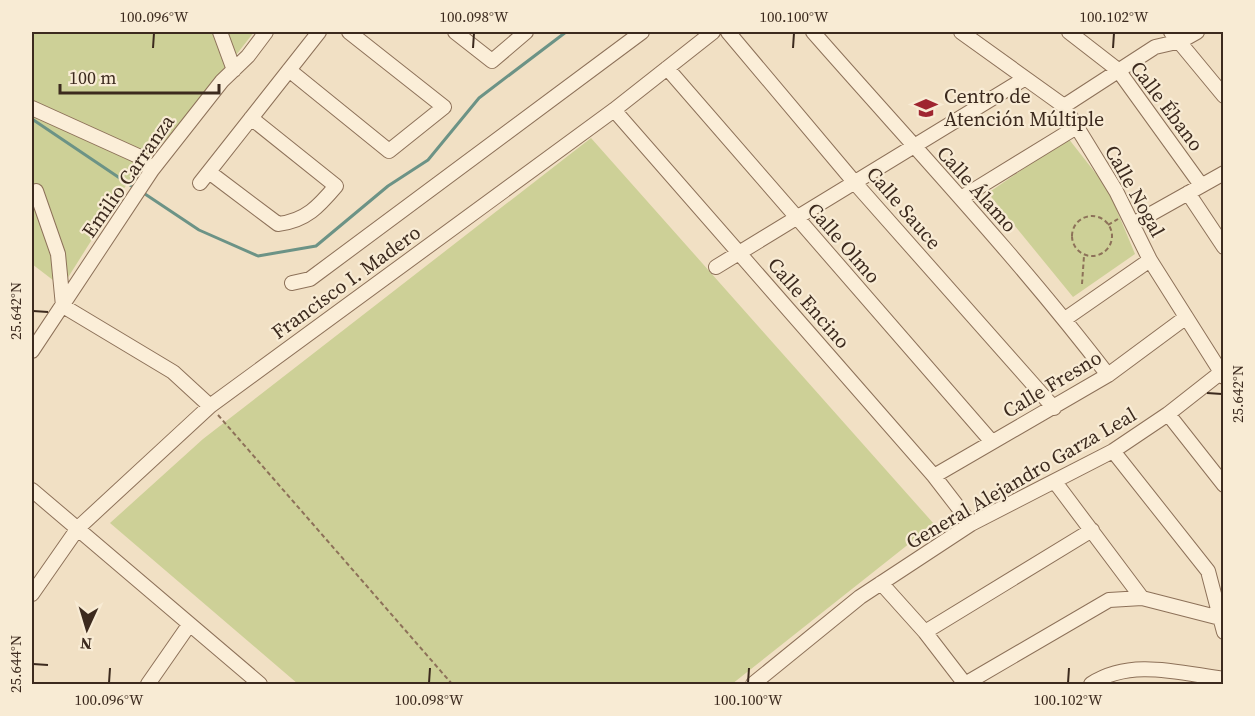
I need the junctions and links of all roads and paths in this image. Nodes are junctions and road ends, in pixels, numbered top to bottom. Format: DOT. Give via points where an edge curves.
graph roads {
  1 [pos="220,32"];
  2 [pos="266,32"];
  3 [pos="319,32"];
  4 [pos="349,32"];
  5 [pos="455,32"];
  6 [pos="526,32"];
  7 [pos="642,32"];
  8 [pos="713,32"];
  9 [pos="728,32"];
  10 [pos="813,32"];
  11 [pos="1069,32"];
  12 [pos="1197,32"];
  13 [pos="970,34"];
  14 [pos="1176,36"];
  15 [pos="667,68"];
  16 [pos="234,70"];
  17 [pos="289,70"];
  18 [pos="1119,70"];
  19 [pos="1024,79"];
  20 [pos="1223,95"];
  21 [pos="1065,106"];
  22 [pos="32,108"];
  23 [pos="614,110"];
  24 [pos="251,118"];
  25 [pos="1075,128"];
  26 [pos="914,147"];
  27 [pos="152,170"];
  28 [pos="1224,172"];
  29 [pos="855,183"];
  30 [pos="1201,185"];
  31 [pos="36,191"];
  32 [pos="1188,193"];
  33 [pos="961,198"];
  34 [pos="797,219"];
  35 [pos="1133,224"];
  36 [pos="1224,247"];
  37 [pos="739,252"];
  38 [pos="1084,256"];
  39 [pos="1150,260"];
  40 [pos="716,267"];
  41 [pos="292,283"];
  42 [pos="1082,284"];
  43 [pos="63,306"];
  44 [pos="1185,318"];
  45 [pos="1065,319"];
  46 [pos="32,351"];
  47 [pos="1222,373"];
  48 [pos="1108,375"];
  49 [pos="210,406"];
  50 [pos="1054,408"];
  51 [pos="1168,414"];
  52 [pos="992,442"];
  53 [pos="1113,451"];
  54 [pos="934,476"];
  55 [pos="1055,482"];
  56 [pos="1224,485"];
  57 [pos="32,489"];
  58 [pos="971,524"];
  59 [pos="78,528"];
  60 [pos="1092,530"];
  61 [pos="881,583"];
  62 [pos="32,594"];
  63 [pos="1142,598"];
  64 [pos="1223,624"];
  65 [pos="189,625"];
  66 [pos="925,632"];
  67 [pos="1224,679"];
  68 [pos="148,684"];
  69 [pos="260,684"];
  70 [pos="452,684"];
  71 [pos="753,684"];
  72 [pos="965,684"];
  73 [pos="1091,684"];
  1 -- 16 [label="street"];
  2 -- 16 [label="street, Emilio Carranza"];
  3 -- 17 [label="street"];
  4 -- 17 [label="street" via="444,107 389,151"];
  5 -- 6 [label="street" via="492,61"];
  7 -- 41 [label="street" via="310,279"];
  8 -- 15 [label="street, Francisco I. Madero"];
  9 -- 29 [label="street, Calle Sauce"];
  10 -- 26 [label="street, Calle Álamo"];
  11 -- 18 [label="street, Calle Ébano"];
  12 -- 14 [label="street"];
  13 -- 19 [label="street"];
  14 -- 18 [label="street"];
  14 -- 20 [label="street"];
  15 -- 23 [label="street, Francisco I. Madero"];
  15 -- 34 [label="street, Calle Olmo"];
  16 -- 27 [label="street, Emilio Carranza"];
  17 -- 24 [label="street"];
  18 -- 21 [label="street"];
  18 -- 30 [label="street, Calle Ébano"];
  19 -- 21 [label="street"];
  19 -- 26 [label="street"];
  21 -- 25 [label="street, Calle Nogal"];
  22 -- 27 [label="street" via="138,156"];
  23 -- 37 [label="street, Calle Encino"];
  23 -- 49 [label="street, Francisco I. Madero"];
  24 -- 24 [label="street" via="205,178 278,224 293,223 312,214 336,186"];
  25 -- 33 [label="street"];
  25 -- 35 [label="street, Calle Nogal" via="1100,162"];
  26 -- 29 [label="street"];
  26 -- 33 [label="street, Calle Álamo"];
  27 -- 43 [label="street, Emilio Carranza"];
  28 -- 30 [label="street"];
  29 -- 34 [label="street"];
  29 -- 50 [label="street, Calle Sauce"];
  30 -- 32 [label="street"];
  31 -- 43 [label="street" via="58,254"];
  32 -- 35 [label="street"];
  32 -- 36 [label="street"];
  33 -- 45 [label="street, Calle Álamo"];
  34 -- 37 [label="street"];
  34 -- 52 [label="street, Calle Olmo"];
  35 -- 39 [label="street, Calle Nogal"];
  37 -- 40 [label="street"];
  37 -- 54 [label="street, Calle Encino"];
  38 -- 38 [label="path" via="1097,256 1107,250 1114,235 1105,220 1092,216 1078,221 1072,230 1075,250"];
  38 -- 42 [label="path"];
  39 -- 44 [label="street, Calle Nogal"];
  39 -- 45 [label="street"];
  43 -- 46 [label="street, Emilio Carranza"];
  43 -- 49 [label="street" via="173,372"];
  44 -- 47 [label="street, Calle Nogal"];
  44 -- 48 [label="street, Calle Fresno"];
  45 -- 48 [label="street, Calle Álamo"];
  47 -- 51 [label="street, General Alejandro Garza Leal"];
  48 -- 50 [label="street, Calle Fresno"];
  49 -- 59 [label="street, Francisco I. Madero"];
  49 -- 70 [label="path"];
  50 -- 52 [label="street, Calle Fresno"];
  51 -- 53 [label="street, General Alejandro Garza Leal"];
  51 -- 56 [label="street"];
  52 -- 54 [label="street, Calle Fresno"];
  53 -- 55 [label="street, General Alejandro Garza Leal"];
  53 -- 64 [label="street" via="1208,571"];
  54 -- 58 [label="street, Calle Encino"];
  55 -- 58 [label="street, General Alejandro Garza Leal"];
  55 -- 60 [label="street"];
  57 -- 59 [label="street"];
  58 -- 61 [label="street, General Alejandro Garza Leal"];
  59 -- 62 [label="street, Francisco I. Madero"];
  59 -- 65 [label="street"];
  60 -- 63 [label="street"];
  60 -- 66 [label="street"];
  61 -- 66 [label="street"];
  61 -- 71 [label="street, General Alejandro Garza Leal"];
  63 -- 64 [label="street"];
  63 -- 72 [label="street" via="1098,605"];
  65 -- 68 [label="street"];
  65 -- 69 [label="street"];
  66 -- 72 [label="street"];
  67 -- 73 [label="street" via="1131,669 1103,676"];
}
